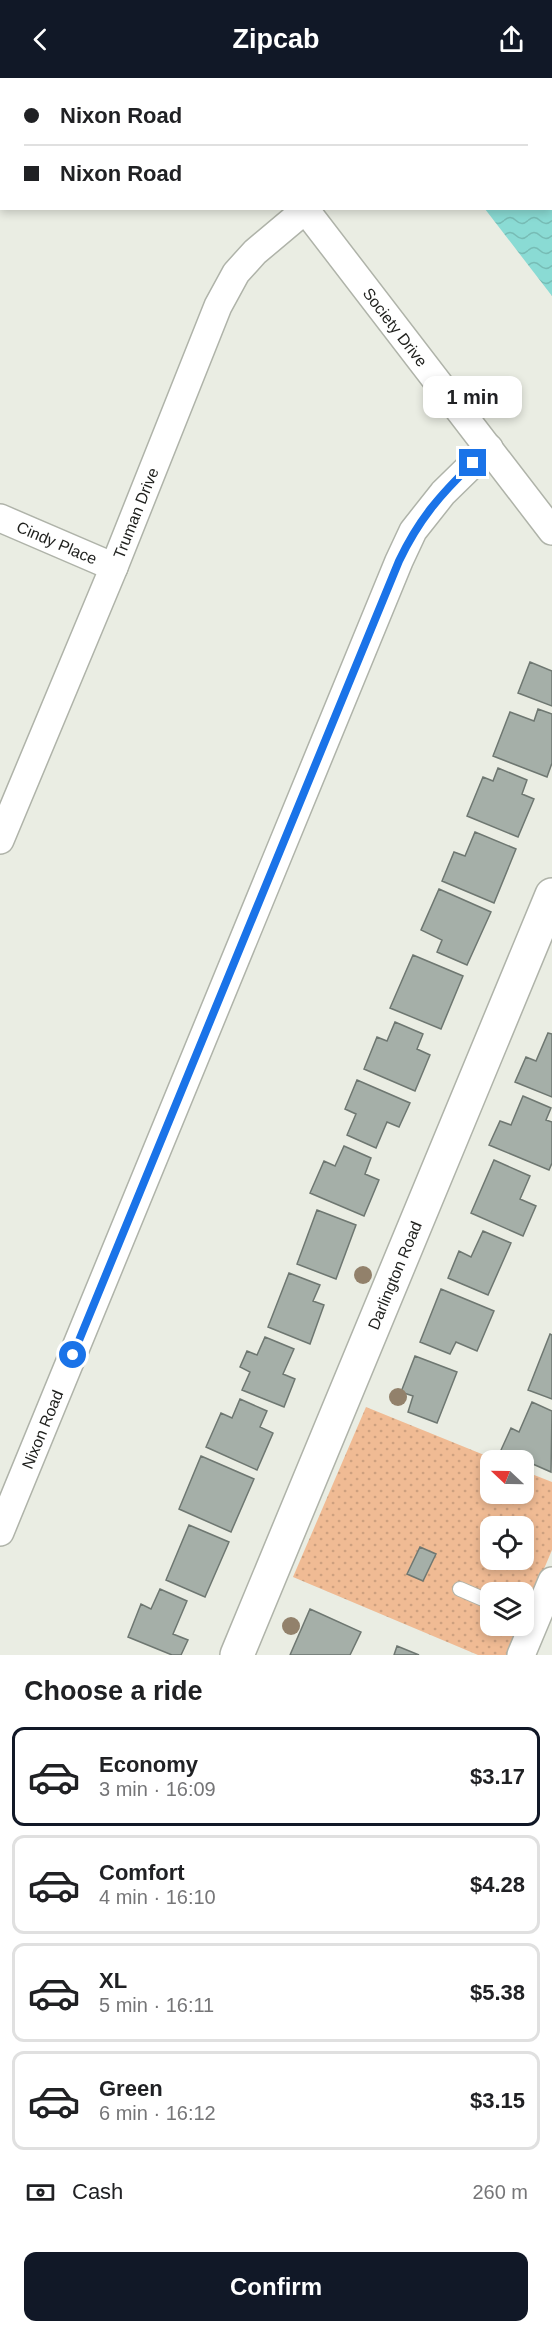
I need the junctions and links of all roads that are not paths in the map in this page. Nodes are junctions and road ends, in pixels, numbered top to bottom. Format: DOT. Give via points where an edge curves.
graph roads {
  1 [pos="303,210"];
  2 [pos="305,210"];
  3 [pos="489,448"];
  4 [pos="0,518"];
  5 [pos="552,531"];
  6 [pos="114,567"];
  7 [pos="0,840"];
  8 [pos="552,895"];
  9 [pos="0,1532"];
  10 [pos="552,1581"];
  11 [pos="460,1589"];
  12 [pos="480,1598"];
  13 [pos="534,1610"];
  14 [pos="526,1636"];
  15 [pos="237,1655"];
  16 [pos="521,1655"];
  1 -- 6 [label="street, Truman Drive" via="236,273 218,306"];
  2 -- 3 [label="street, Society Drive"];
  3 -- 5 [label="street, Society Drive"];
  3 -- 9 [label="street, Nixon Road" via="443,493 414,531 399,561"];
  4 -- 6 [label="street, Cindy Place"];
  6 -- 7 [label="street, Truman Drive"];
  8 -- 15 [label="street, Darlington Road"];
  10 -- 13 [label="street"];
  11 -- 12 [label="lane"];
  14 -- 16 [label="street"];
}
